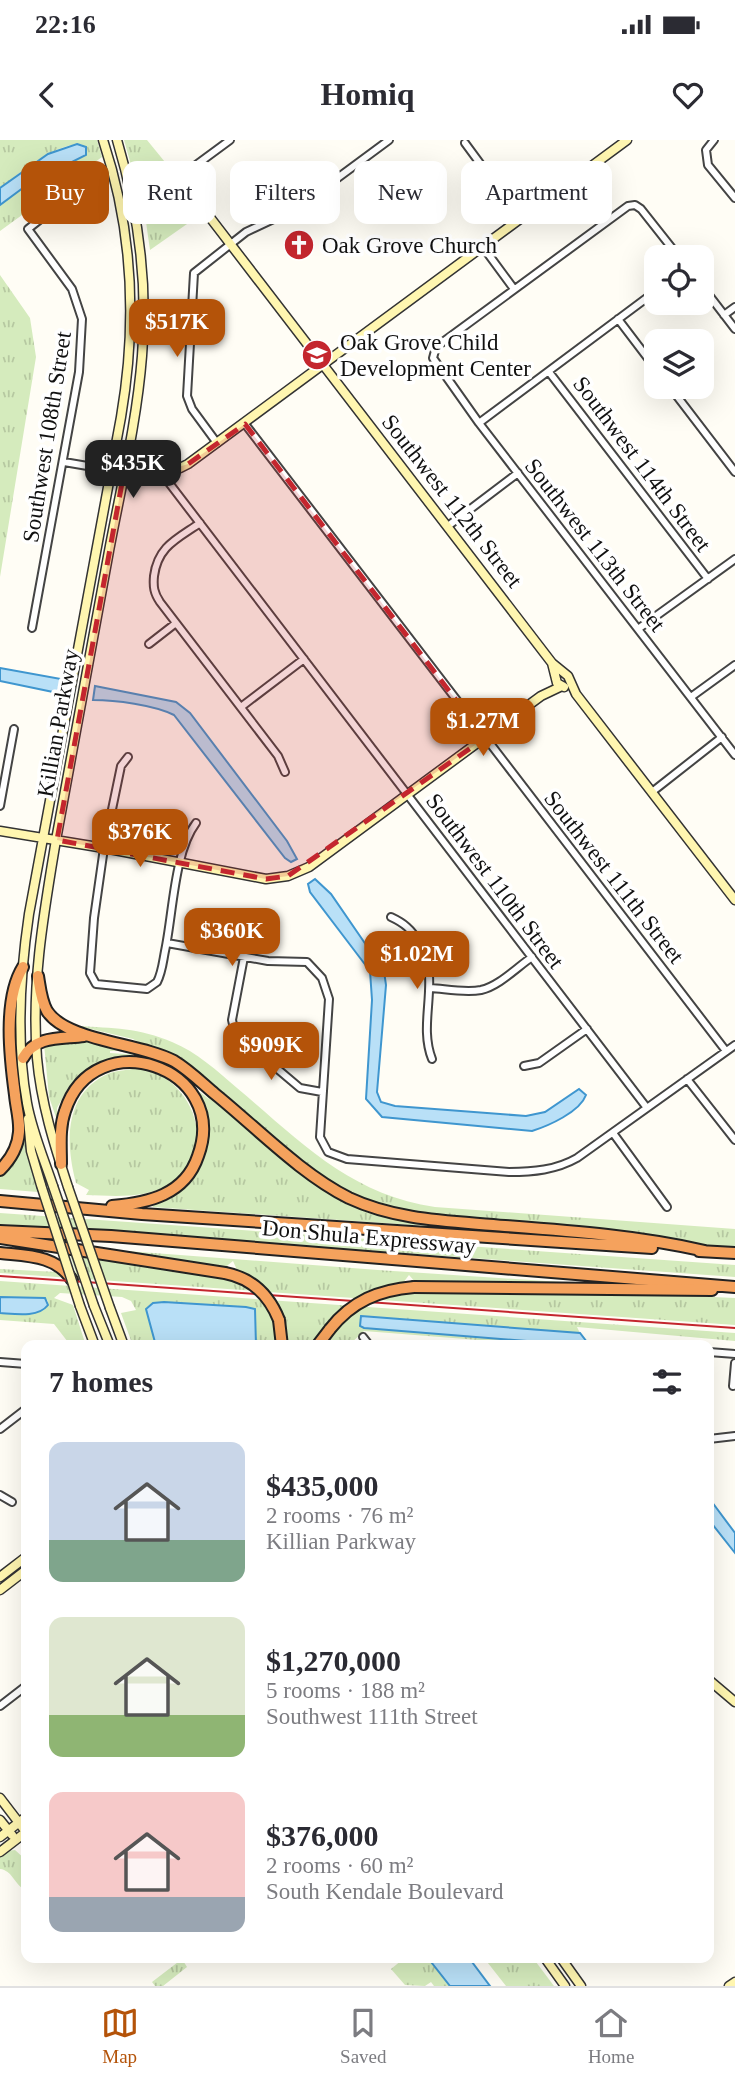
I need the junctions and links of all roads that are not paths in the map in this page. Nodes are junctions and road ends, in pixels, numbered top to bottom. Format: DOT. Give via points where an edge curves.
graph roads {
  1 [pos="103,140"];
  2 [pos="117,140"];
  3 [pos="230,140"];
  4 [pos="389,140"];
  5 [pos="714,140"];
  6 [pos="621,142"];
  7 [pos="465,143"];
  8 [pos="202,161"];
  9 [pos="478,161"];
  10 [pos="596,161"];
  11 [pos="123,162"];
  12 [pos="735,198"];
  13 [pos="34,224"];
  14 [pos="136,224"];
  15 [pos="215,224"];
  16 [pos="514,224"];
  17 [pos="231,244"];
  18 [pos="670,245"];
  19 [pos="483,247"];
  20 [pos="514,289"];
  21 [pos="644,300"];
  22 [pos="714,302"];
  23 [pos="735,307"];
  24 [pos="724,315"];
  25 [pos="618,320"];
  26 [pos="735,329"];
  27 [pos="644,354"];
  28 [pos="324,366"];
  29 [pos="549,372"];
  30 [pos="679,399"];
  31 [pos="479,423"];
  32 [pos="245,424"];
  33 [pos="217,443"];
  34 [pos="64,462"];
  35 [pos="111,470"];
  36 [pos="124,472"];
  37 [pos="735,472"];
  38 [pos="518,473"];
  39 [pos="163,475"];
  40 [pos="200,523"];
  41 [pos="447,526"];
  42 [pos="735,559"];
  43 [pos="708,579"];
  44 [pos="176,623"];
  45 [pos="32,628"];
  46 [pos="638,629"];
  47 [pos="149,644"];
  48 [pos="304,659"];
  49 [pos="735,665"];
  50 [pos="562,681"];
  51 [pos="691,697"];
  52 [pos="241,707"];
  53 [pos="14,729"];
  54 [pos="722,737"];
  55 [pos="485,738"];
  56 [pos="735,755"];
  57 [pos="128,757"];
  58 [pos="285,772"];
  59 [pos="652,792"];
  60 [pos="407,794"];
  61 [pos="0,806"];
  62 [pos="196,823"];
  63 [pos="0,831"];
  64 [pos="44,838"];
  65 [pos="57,840"];
  66 [pos="104,848"];
  67 [pos="180,862"];
  68 [pos="735,900"];
  69 [pos="391,917"];
  70 [pos="167,943"];
  71 [pos="244,957"];
  72 [pos="532,957"];
  73 [pos="23,967"];
  74 [pos="38,976"];
  75 [pos="430,988"];
  76 [pos="586,1029"];
  77 [pos="87,1035"];
  78 [pos="36,1043"];
  79 [pos="735,1045"];
  80 [pos="726,1051"];
  81 [pos="23,1058"];
  82 [pos="432,1059"];
  83 [pos="524,1066"];
  84 [pos="687,1079"];
  85 [pos="322,1092"];
  86 [pos="27,1105"];
  87 [pos="647,1108"];
  88 [pos="613,1133"];
  89 [pos="735,1140"];
  90 [pos="61,1164"];
  91 [pos="0,1170"];
  92 [pos="0,1201"];
  93 [pos="667,1207"];
  94 [pos="88,1209"];
  95 [pos="0,1231"];
  96 [pos="0,1238"];
  97 [pos="705,1251"];
  98 [pos="0,1252"];
  99 [pos="735,1253"];
  100 [pos="72,1280"];
  101 [pos="735,1288"];
  102 [pos="363,1337"];
  103 [pos="93,1340"];
  104 [pos="108,1340"];
  105 [pos="122,1340"];
  106 [pos="281,1340"];
  107 [pos="322,1340"];
  108 [pos="365,1340"];
  109 [pos="714,1352"];
  110 [pos="735,1354"];
  111 [pos="0,1362"];
  112 [pos="735,1363"];
  113 [pos="21,1364"];
  114 [pos="733,1385"];
  115 [pos="21,1413"];
  116 [pos="0,1429"];
  117 [pos="735,1436"];
  118 [pos="714,1438"];
  119 [pos="0,1495"];
  120 [pos="12,1502"];
  121 [pos="21,1561"];
  122 [pos="21,1574"];
  123 [pos="0,1577"];
  124 [pos="0,1590"];
  125 [pos="714,1683"];
  126 [pos="21,1690"];
  127 [pos="735,1702"];
  128 [pos="0,1706"];
  129 [pos="0,1798"];
  130 [pos="21,1818"];
  131 [pos="0,1820"];
  132 [pos="21,1821"];
  133 [pos="9,1830"];
  134 [pos="21,1836"];
  135 [pos="0,1837"];
  136 [pos="16,1840"];
  137 [pos="0,1852"];
  138 [pos="548,1963"];
  139 [pos="564,1963"];
  140 [pos="569,1970"];
  141 [pos="559,1978"];
  142 [pos="735,1982"];
  143 [pos="565,1986"];
  144 [pos="582,1986"];
  145 [pos="729,1986"];
  1 -- 35 [label="main road, Killian Parkway" via="122,212 131,295 127,379"];
  2 -- 11 [label="main road, Killian Parkway"];
  3 -- 8 [label="street"];
  4 -- 17 [label="street" via="298,208 257,226"];
  5 -- 12 [label="street" via="706,152 708,165"];
  6 -- 10 [label="main road"];
  7 -- 9 [label="street"];
  13 -- 34 [label="street, Southwest 108th Street" via="28,229 72,289 82,319 79,372"];
  14 -- 36 [label="main road, Killian Parkway" via="143,276 143,347"];
  15 -- 17 [label="main road, Southwest 112th Street"];
  16 -- 19 [label="main road"];
  17 -- 28 [label="main road, Southwest 112th Street"];
  17 -- 33 [label="street" via="198,268 192,282 187,396"];
  18 -- 20 [label="street" via="641,209 631,205"];
  19 -- 20 [label="street"];
  19 -- 28 [label="main road"];
  20 -- 31 [label="street, Southwest 113th Street" via="436,347 433,354 434,363"];
  21 -- 25 [label="street"];
  22 -- 24 [label="street"];
  23 -- 24 [label="street"];
  24 -- 26 [label="street"];
  25 -- 27 [label="street"];
  25 -- 29 [label="street"];
  28 -- 32 [label="main road"];
  28 -- 41 [label="main road, Southwest 112th Street"];
  29 -- 31 [label="street"];
  29 -- 43 [label="street, Southwest 114th Street"];
  30 -- 37 [label="street"];
  31 -- 38 [label="street, Southwest 113th Street"];
  32 -- 33 [label="main road"];
  32 -- 55 [label="street, Southwest 111th Street"];
  33 -- 39 [label="main road"];
  34 -- 35 [label="street"];
  34 -- 45 [label="street, Southwest 108th Street"];
  35 -- 36 [label="main road"];
  35 -- 64 [label="main road, Killian Parkway"];
  36 -- 39 [label="main road"];
  36 -- 65 [label="main road, Killian Parkway"];
  38 -- 41 [label="street"];
  38 -- 46 [label="street, Southwest 113th Street"];
  39 -- 40 [label="street, Southwest 110th Street"];
  40 -- 44 [label="street" via="164,549 157,561 155,595"];
  40 -- 48 [label="street, Southwest 110th Street"];
  41 -- 50 [label="main road, Southwest 112th Street"];
  42 -- 43 [label="street"];
  43 -- 46 [label="street"];
  44 -- 47 [label="street"];
  44 -- 52 [label="street"];
  46 -- 51 [label="street, Southwest 113th Street"];
  48 -- 52 [label="street"];
  48 -- 60 [label="street, Southwest 110th Street"];
  49 -- 51 [label="street"];
  50 -- 55 [label="main road"];
  50 -- 59 [label="main road"];
  51 -- 54 [label="street, Southwest 113th Street"];
  52 -- 58 [label="street"];
  53 -- 61 [label="street"];
  54 -- 56 [label="street, Southwest 113th Street"];
  54 -- 59 [label="street"];
  55 -- 60 [label="main road"];
  55 -- 80 [label="street, Southwest 111th Street"];
  57 -- 66 [label="street" via="121,766"];
  59 -- 68 [label="main road"];
  60 -- 67 [label="main road" via="312,865 288,876 266,879"];
  60 -- 72 [label="street, Southwest 110th Street"];
  62 -- 67 [label="street"];
  63 -- 64 [label="main road"];
  64 -- 65 [label="main road"];
  64 -- 73 [label="main road, Killian Parkway"];
  65 -- 66 [label="main road"];
  65 -- 74 [label="main road, Killian Parkway"];
  66 -- 67 [label="main road"];
  66 -- 70 [label="street" via="94,918 92,978 96,984 146,989 161,975"];
  67 -- 70 [label="street"];
  69 -- 75 [label="street" via="407,925 422,948 430,968"];
  70 -- 71 [label="street"];
  71 -- 85 [label="street" via="232,1020 237,1036 300,1088"];
  71 -- 85 [label="street" via="303,961 321,975 329,993"];
  72 -- 75 [label="street" via="484,989"];
  72 -- 76 [label="street, Southwest 110th Street"];
  73 -- 81 [label="main road, Killian Parkway"];
  73 -- 91 [label="highway" via="15,980 11,1032 19,1132 13,1153"];
  74 -- 77 [label="highway" via="50,1015 61,1025"];
  74 -- 78 [label="main road, Killian Parkway"];
  75 -- 82 [label="street" via="426,1045"];
  76 -- 83 [label="street" via="539,1063"];
  76 -- 87 [label="street, Southwest 110th Street"];
  77 -- 78 [label="highway"];
  77 -- 97 [label="highway" via="143,1048 176,1062 311,1174 370,1206 419,1219 582,1233"];
  78 -- 81 [label="highway"];
  78 -- 90 [label="main road, Killian Parkway" via="44,1106"];
  79 -- 80 [label="street"];
  80 -- 84 [label="street"];
  81 -- 86 [label="main road, Killian Parkway"];
  84 -- 87 [label="street"];
  84 -- 89 [label="street"];
  85 -- 88 [label="street" via="320,1137 328,1152 347,1160 530,1172 573,1160"];
  86 -- 100 [label="main road, bridge" via="31,1151"];
  86 -- 104 [label="main road, Killian Parkway, bridge"];
  87 -- 88 [label="street"];
  88 -- 93 [label="street"];
  90 -- 94 [label="highway" via="61,1126 68,1102 99,1070 122,1062 145,1062 166,1070 191,1094 201,1114 203,1137 185,1180 167,1194 145,1202"];
  90 -- 105 [label="main road, Killian Parkway, bridge"];
  92 -- 94 [label="highway, Don Shula Expressway"];
  94 -- 97 [label="highway, Don Shula Expressway"];
  95 -- 101 [label="highway, Don Shula Expressway"];
  96 -- 106 [label="highway, bridge" via="239,1276 269,1300 279,1320"];
  97 -- 99 [label="highway, Don Shula Expressway"];
  98 -- 100 [label="highway" via="44,1258 64,1269"];
  100 -- 103 [label="main road, bridge"];
  101 -- 107 [label="highway, bridge" via="390,1290 366,1298 344,1313"];
  102 -- 108 [label="street"];
  109 -- 110 [label="street"];
  111 -- 113 [label="street"];
  112 -- 114 [label="street"];
  115 -- 116 [label="street"];
  117 -- 118 [label="street"];
  119 -- 120 [label="street"];
  121 -- 123 [label="main road"];
  122 -- 124 [label="main road"];
  125 -- 127 [label="main road"];
  126 -- 128 [label="street"];
  129 -- 130 [label="main road"];
  131 -- 133 [label="main road"];
  132 -- 133 [label="main road"];
  133 -- 135 [label="main road"];
  133 -- 136 [label="main road"];
  134 -- 136 [label="main road"];
  136 -- 137 [label="main road"];
  138 -- 141 [label="main road"];
  139 -- 140 [label="main road"];
  140 -- 141 [label="main road"];
  140 -- 144 [label="main road"];
  141 -- 143 [label="main road"];
  142 -- 145 [label="main road"];
}
